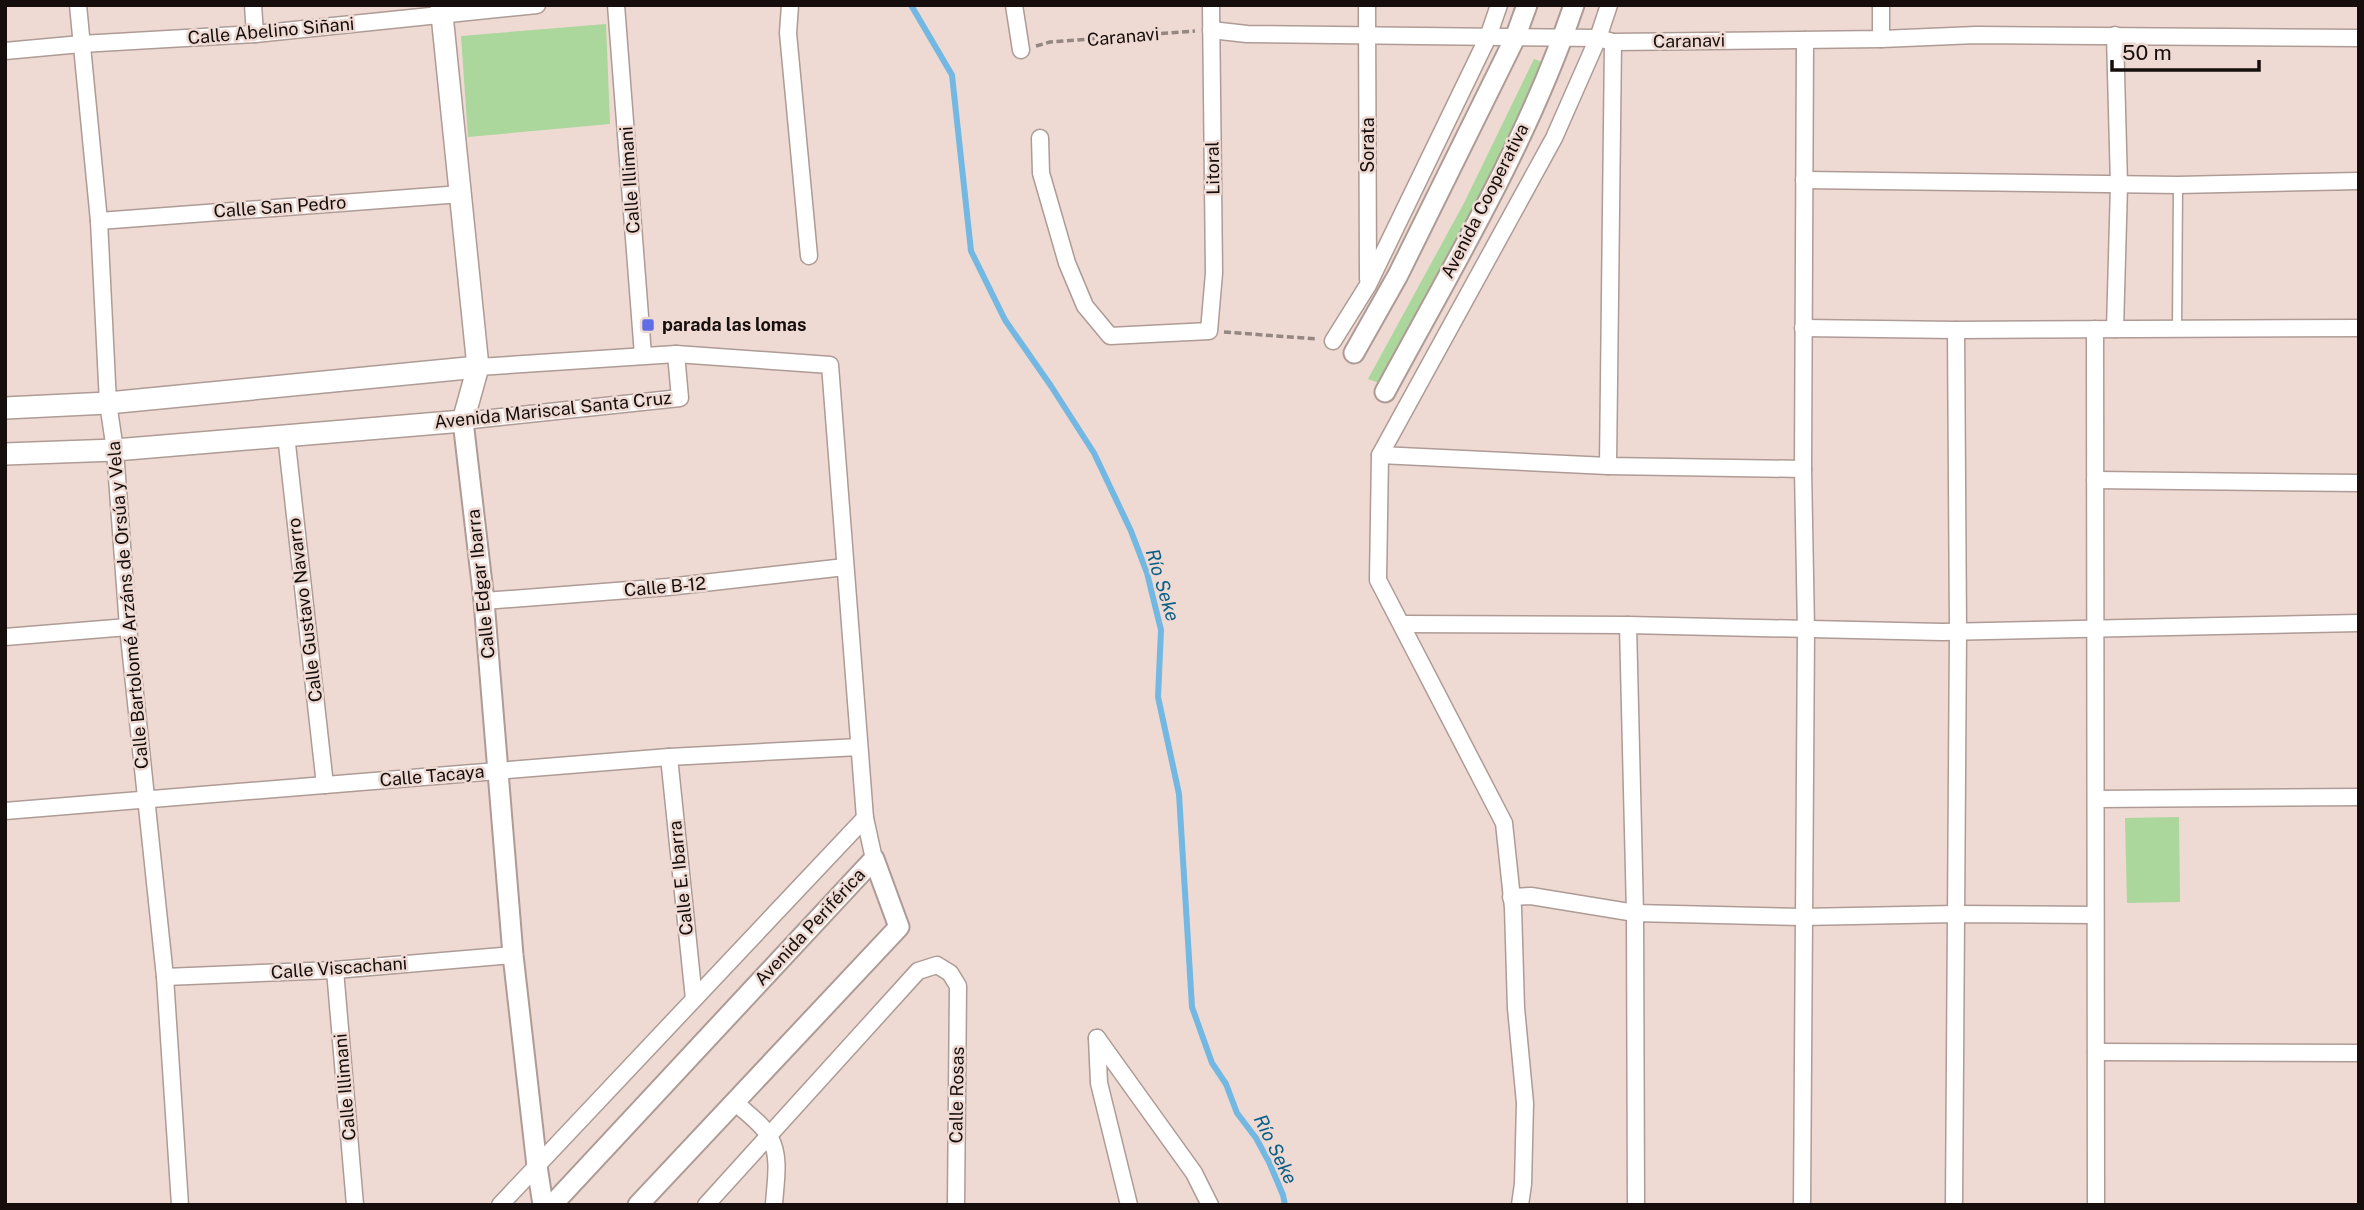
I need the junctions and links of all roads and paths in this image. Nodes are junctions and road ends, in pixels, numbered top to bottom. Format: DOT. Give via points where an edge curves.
graph roads {
  1 [pos="78,5"];
  2 [pos="253,5"];
  3 [pos="537,5"];
  4 [pos="616,5"];
  5 [pos="790,5"];
  6 [pos="1014,5"];
  7 [pos="1211,5"];
  8 [pos="1367,5"];
  9 [pos="1499,5"];
  10 [pos="1527,5"];
  11 [pos="1574,5"];
  12 [pos="1609,5"];
  13 [pos="1881,5"];
  14 [pos="442,10"];
  15 [pos="1211,30"];
  16 [pos="255,34"];
  17 [pos="1368,35"];
  18 [pos="2115,35"];
  19 [pos="1488,37"];
  20 [pos="1515,38"];
  21 [pos="2359,38"];
  22 [pos="1563,39"];
  23 [pos="1881,39"];
  24 [pos="1605,40"];
  25 [pos="1805,40"];
  26 [pos="81,44"];
  27 [pos="1021,50"];
  28 [pos="5,51"];
  29 [pos="1040,138"];
  30 [pos="1804,180"];
  31 [pos="2359,181"];
  32 [pos="2119,185"];
  33 [pos="2178,185"];
  34 [pos="461,194"];
  35 [pos="99,220"];
  36 [pos="808,256"];
  37 [pos="1368,285"];
  38 [pos="1803,328"];
  39 [pos="2359,328"];
  40 [pos="2095,329"];
  41 [pos="2115,329"];
  42 [pos="1956,330"];
  43 [pos="2177,330"];
  44 [pos="1209,331"];
  45 [pos="1333,341"];
  46 [pos="1354,353"];
  47 [pos="676,354"];
  48 [pos="643,355"];
  49 [pos="478,367"];
  50 [pos="1385,392"];
  51 [pos="108,403"];
  52 [pos="5,408"];
  53 [pos="463,421"];
  54 [pos="285,435"];
  55 [pos="115,450"];
  56 [pos="5,454"];
  57 [pos="1380,455"];
  58 [pos="1608,466"];
  59 [pos="1803,469"];
  60 [pos="2095,480"];
  61 [pos="2359,483"];
  62 [pos="845,567"];
  63 [pos="484,601"];
  64 [pos="2359,623"];
  65 [pos="1402,624"];
  66 [pos="1628,625"];
  67 [pos="128,627"];
  68 [pos="2095,627"];
  69 [pos="1806,630"];
  70 [pos="1958,631"];
  71 [pos="5,637"];
  72 [pos="859,747"];
  73 [pos="669,757"];
  74 [pos="497,771"];
  75 [pos="326,785"];
  76 [pos="2359,797"];
  77 [pos="147,799"];
  78 [pos="2096,799"];
  79 [pos="5,811"];
  80 [pos="864,818"];
  81 [pos="874,859"];
  82 [pos="1511,897"];
  83 [pos="1636,913"];
  84 [pos="1955,914"];
  85 [pos="2095,915"];
  86 [pos="1802,917"];
  87 [pos="513,955"];
  88 [pos="335,970"];
  89 [pos="165,977"];
  90 [pos="694,999"];
  91 [pos="2096,1052"];
  92 [pos="2359,1053"];
  93 [pos="735,1102"];
  94 [pos="770,1136"];
  95 [pos="537,1166"];
  96 [pos="180,1205"];
  97 [pos="355,1205"];
  98 [pos="500,1205"];
  99 [pos="543,1205"];
  100 [pos="552,1205"];
  101 [pos="638,1205"];
  102 [pos="706,1205"];
  103 [pos="774,1205"];
  104 [pos="956,1205"];
  105 [pos="1129,1205"];
  106 [pos="1210,1205"];
  107 [pos="1520,1205"];
  108 [pos="1636,1205"];
  109 [pos="1802,1205"];
  110 [pos="1954,1205"];
  111 [pos="2096,1205"];
  1 -- 26 [label="street, Calle Bartolomé Arzáns de Orsúa y Vela"];
  2 -- 16 [label="street"];
  3 -- 14 [label="street, Calle Abelino Siñani"];
  4 -- 48 [label="street, Calle Illimani"];
  5 -- 36 [label="street" via="788,33"];
  6 -- 27 [label="street"];
  7 -- 15 [label="street, Litoral"];
  8 -- 17 [label="street, Sorata"];
  9 -- 19 [label="street"];
  10 -- 20 [label="street"];
  11 -- 22 [label="street, Avenida Cooperativa"];
  12 -- 24 [label="street"];
  13 -- 23 [label="street"];
  14 -- 16 [label="street, Calle Abelino Siñani"];
  14 -- 34 [label="main road, Calle Edgar Ibarra"];
  15 -- 17 [label="street, Caranavi"];
  15 -- 27 [label="path, Caranavi" via="1051,43"];
  15 -- 44 [label="street, Litoral" via="1214,273"];
  16 -- 26 [label="street, Calle Abelino Siñani"];
  17 -- 19 [label="street, Caranavi"];
  17 -- 37 [label="street, Sorata"];
  18 -- 21 [label="street, Caranavi"];
  18 -- 23 [label="street, Caranavi"];
  18 -- 32 [label="street"];
  19 -- 20 [label="street, Caranavi"];
  19 -- 37 [label="street"];
  20 -- 22 [label="street, Caranavi"];
  20 -- 46 [label="street" via="1398,275"];
  22 -- 24 [label="street, Caranavi"];
  22 -- 50 [label="street, Avenida Cooperativa" via="1498,183"];
  23 -- 25 [label="street, Caranavi"];
  24 -- 25 [label="street, Caranavi"];
  24 -- 57 [label="street"];
  24 -- 58 [label="street"];
  25 -- 30 [label="street"];
  26 -- 28 [label="street, Calle Abelino Siñani"];
  26 -- 35 [label="street, Calle Bartolomé Arzáns de Orsúa y Vela"];
  29 -- 44 [label="street" via="1041,173 1067,263 1085,306 1110,336"];
  30 -- 32 [label="street"];
  30 -- 38 [label="street"];
  31 -- 33 [label="street"];
  32 -- 33 [label="street"];
  32 -- 41 [label="street"];
  33 -- 43 [label="lane"];
  34 -- 35 [label="street, Calle San Pedro"];
  34 -- 49 [label="main road, Calle Edgar Ibarra"];
  35 -- 51 [label="street, Calle Bartolomé Arzáns de Orsúa y Vela"];
  37 -- 45 [label="street"];
  38 -- 42 [label="street"];
  38 -- 59 [label="street"];
  39 -- 43 [label="street"];
  40 -- 41 [label="street"];
  40 -- 42 [label="street"];
  40 -- 60 [label="street"];
  41 -- 43 [label="street"];
  42 -- 70 [label="street"];
  44 -- 45 [label="path"];
  47 -- 48 [label="street"];
  47 -- 53 [label="street, Avenida Mariscal Santa Cruz" via="680,398"];
  47 -- 62 [label="street" via="830,365"];
  48 -- 49 [label="street"];
  49 -- 51 [label="main road"];
  49 -- 53 [label="main road, Calle Edgar Ibarra"];
  51 -- 52 [label="main road"];
  51 -- 55 [label="street, Calle Bartolomé Arzáns de Orsúa y Vela"];
  53 -- 54 [label="main road, Avenida Mariscal Santa Cruz"];
  53 -- 63 [label="street, Calle Edgar Ibarra"];
  54 -- 55 [label="main road, Avenida Mariscal Santa Cruz"];
  54 -- 75 [label="street, Calle Gustavo Navarro"];
  55 -- 56 [label="main road, Avenida Mariscal Santa Cruz"];
  55 -- 67 [label="street, Calle Bartolomé Arzáns de Orsúa y Vela"];
  57 -- 58 [label="street"];
  57 -- 65 [label="street" via="1378,580"];
  58 -- 59 [label="street"];
  59 -- 69 [label="street"];
  60 -- 61 [label="street"];
  60 -- 68 [label="street"];
  62 -- 63 [label="street, Calle B-12"];
  62 -- 72 [label="street"];
  63 -- 74 [label="street, Calle Edgar Ibarra"];
  64 -- 68 [label="street"];
  65 -- 66 [label="street"];
  65 -- 82 [label="street" via="1504,823"];
  66 -- 69 [label="street"];
  66 -- 83 [label="street"];
  67 -- 71 [label="street"];
  67 -- 77 [label="street, Calle Bartolomé Arzáns de Orsúa y Vela"];
  68 -- 70 [label="street"];
  68 -- 78 [label="street"];
  69 -- 70 [label="street"];
  69 -- 86 [label="street"];
  70 -- 84 [label="street"];
  72 -- 73 [label="street, Calle Tacaya"];
  72 -- 80 [label="street"];
  73 -- 74 [label="street, Calle Tacaya"];
  73 -- 90 [label="street, Calle E. Ibarra"];
  74 -- 75 [label="street, Calle Tacaya"];
  74 -- 87 [label="street, Calle Edgar Ibarra"];
  75 -- 77 [label="street, Calle Tacaya"];
  76 -- 78 [label="street"];
  77 -- 79 [label="street, Calle Tacaya"];
  77 -- 89 [label="street, Calle Bartolomé Arzáns de Orsúa y Vela"];
  78 -- 85 [label="street"];
  80 -- 81 [label="street"];
  80 -- 90 [label="street"];
  81 -- 93 [label="street, Avenida Periférica" via="899,927"];
  81 -- 100 [label="street, Avenida Periférica"];
  82 -- 83 [label="street" via="1531,896"];
  82 -- 107 [label="street" via="1525,1103"];
  83 -- 86 [label="street"];
  83 -- 108 [label="street"];
  84 -- 85 [label="street"];
  84 -- 86 [label="street"];
  84 -- 110 [label="street"];
  85 -- 91 [label="street"];
  86 -- 109 [label="street"];
  87 -- 88 [label="street, Calle Viscachani"];
  87 -- 95 [label="street, Calle Edgar Ibarra"];
  88 -- 89 [label="street, Calle Viscachani"];
  88 -- 97 [label="street, Calle Illimani"];
  89 -- 96 [label="street, Calle Bartolomé Arzáns de Orsúa y Vela"];
  90 -- 95 [label="street"];
  91 -- 92 [label="street"];
  91 -- 111 [label="street"];
  93 -- 94 [label="street"];
  93 -- 101 [label="street, Avenida Periférica"];
  94 -- 102 [label="street"];
  94 -- 103 [label="street" via="776,1153"];
  94 -- 104 [label="street, Calle Rosas" via="918,971 937,965 950,973 958,986"];
  95 -- 98 [label="street"];
  95 -- 99 [label="street, Calle Edgar Ibarra"];
  105 -- 106 [label="street" via="1099,1083 1097,1038 1195,1173"];
}
